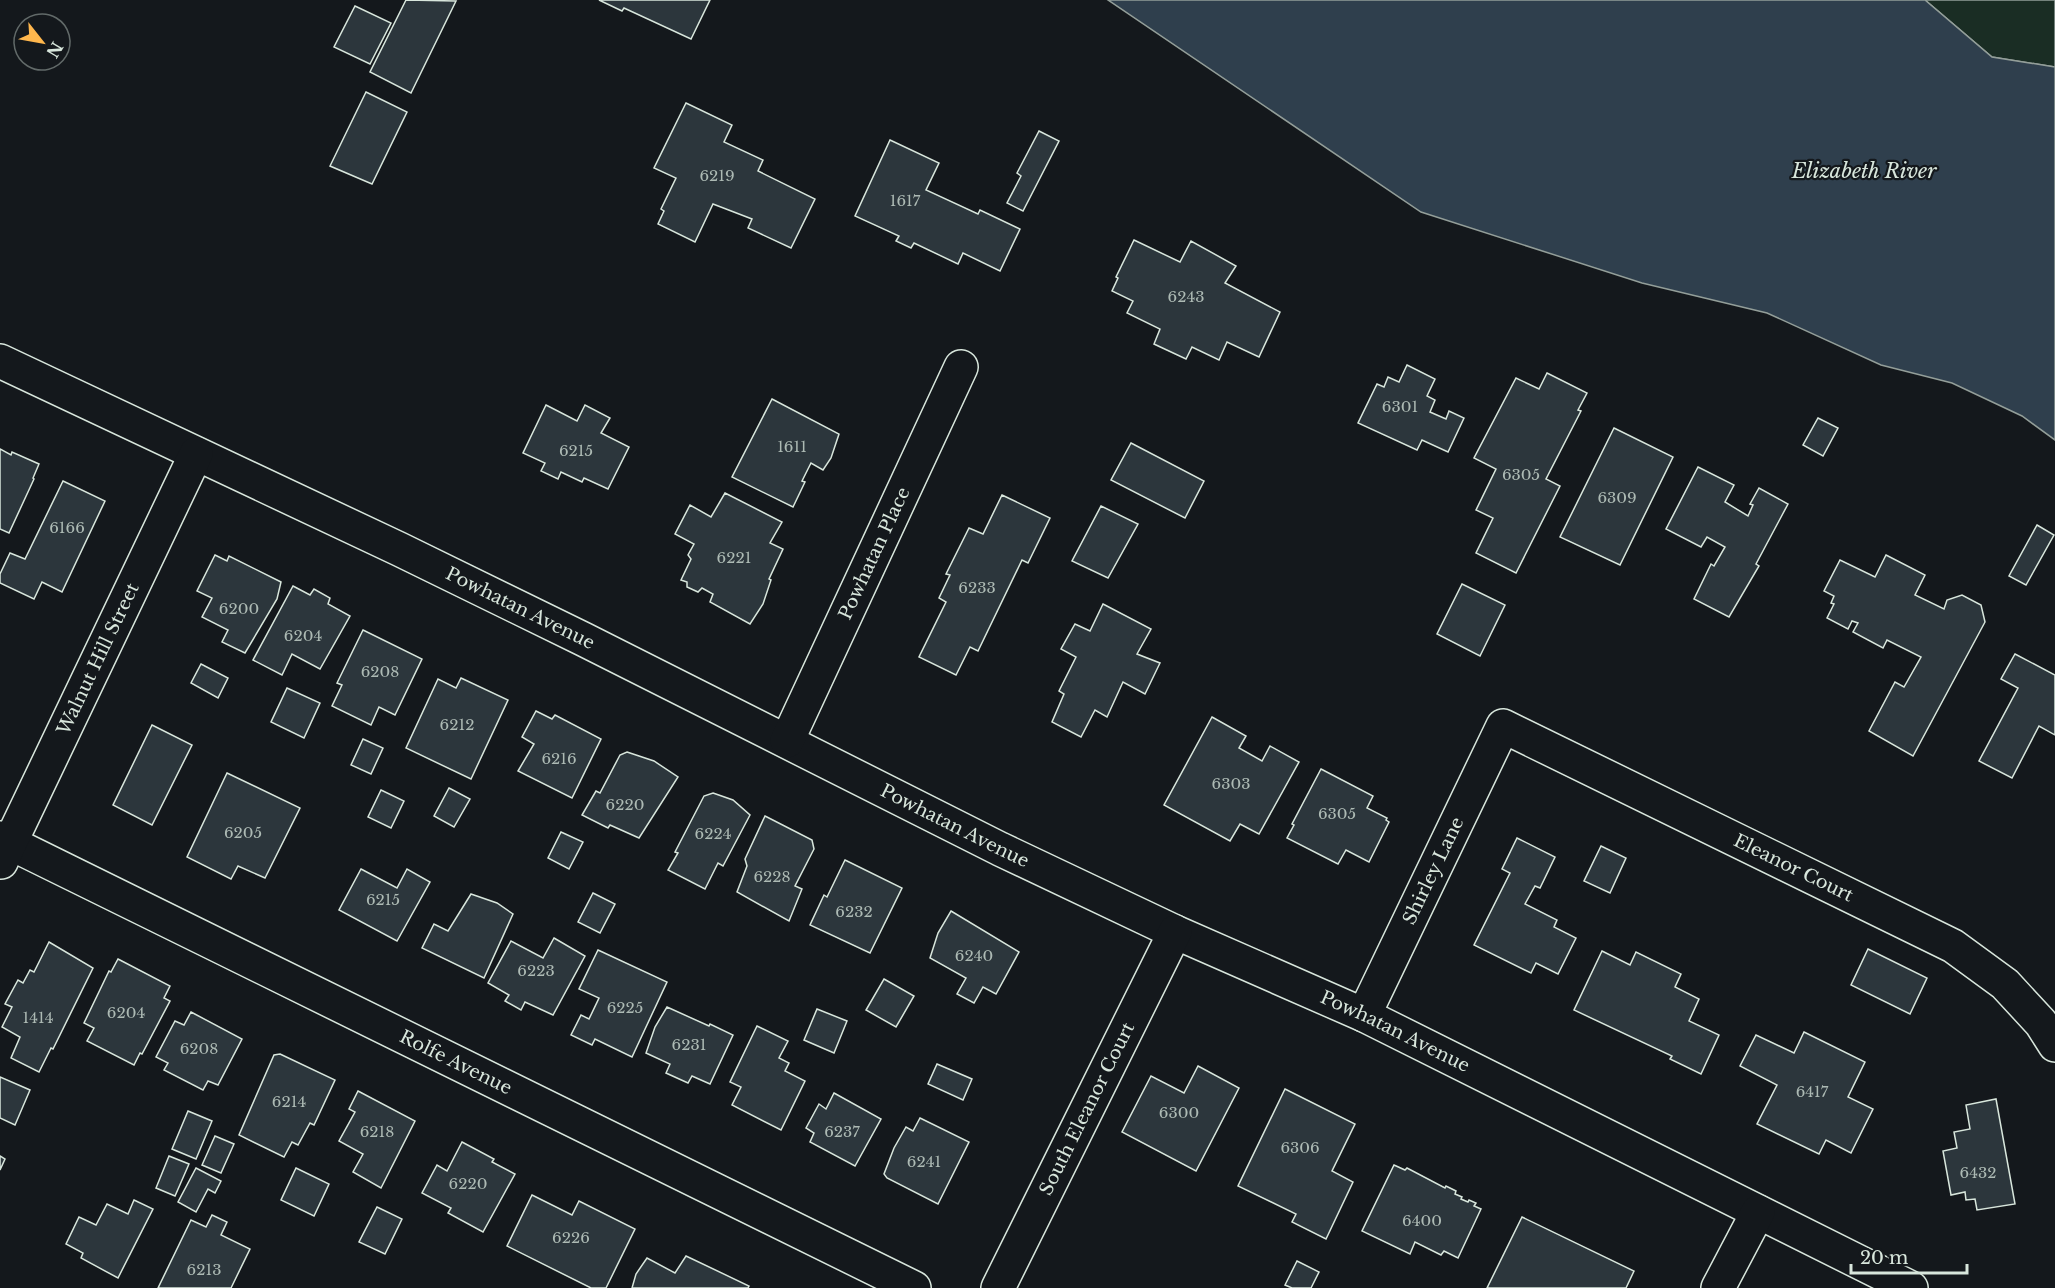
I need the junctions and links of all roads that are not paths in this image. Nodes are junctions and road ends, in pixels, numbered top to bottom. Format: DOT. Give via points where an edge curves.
graph roads {
  1 [pos="0,361"];
  2 [pos="962,367"];
  3 [pos="196,454"];
  4 [pos="1503,726"];
  5 [pos="787,741"];
  6 [pos="3,848"];
  7 [pos="1175,932"];
  8 [pos="1364,1015"];
  9 [pos="2055,1045"];
  10 [pos="1758,1212"];
  11 [pos="914,1288"];
  12 [pos="998,1288"];
  13 [pos="1718,1288"];
  14 [pos="1911,1288"];
  1 -- 3 [label="street, Powhatan Avenue"];
  2 -- 5 [label="street, Powhatan Place"];
  3 -- 5 [label="street, Powhatan Avenue" via="399,549"];
  3 -- 6 [label="street, Walnut Hill Street"];
  4 -- 8 [label="street, Shirley Lane"];
  4 -- 9 [label="street, Eleanor Court" via="1953,946 2005,984 2041,1023"];
  5 -- 7 [label="street, Powhatan Avenue"];
  6 -- 11 [label="street, Rolfe Avenue"];
  7 -- 8 [label="street, Powhatan Avenue"];
  7 -- 12 [label="street, South Eleanor Court"];
  8 -- 10 [label="street, Powhatan Avenue"];
  10 -- 13 [label="street"];
  10 -- 14 [label="street, Powhatan Avenue"];
}
